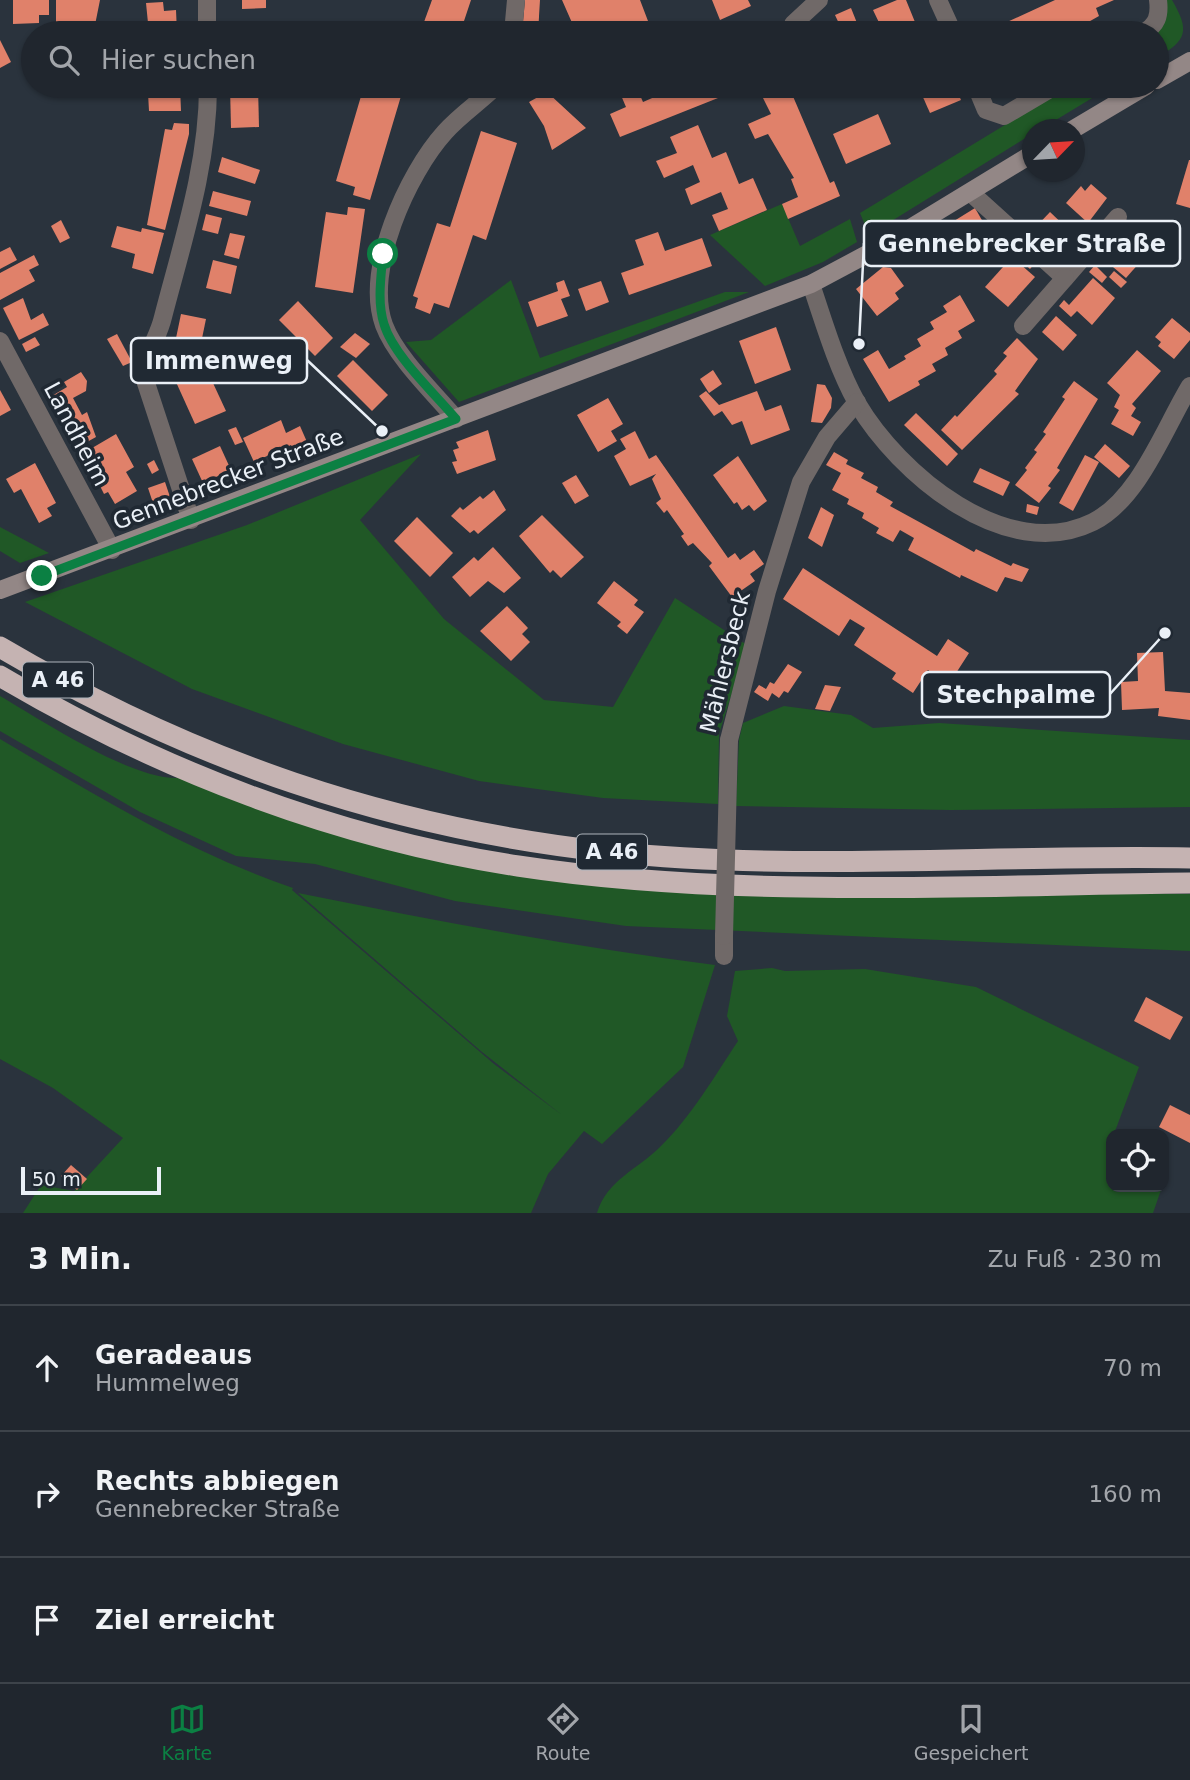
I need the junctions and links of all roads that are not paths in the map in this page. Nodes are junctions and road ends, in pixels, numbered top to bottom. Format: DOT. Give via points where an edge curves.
graph roads {
  1 [pos="207,0"];
  2 [pos="516,0"];
  3 [pos="819,0"];
  4 [pos="938,0"];
  5 [pos="1158,0"];
  6 [pos="207,21"];
  7 [pos="514,21"];
  8 [pos="796,21"];
  9 [pos="948,21"];
  10 [pos="1157,21"];
  11 [pos="1190,61"];
  12 [pos="1169,73"];
  13 [pos="207,98"];
  14 [pos="483,98"];
  15 [pos="981,98"];
  16 [pos="1035,98"];
  17 [pos="1126,98"];
  18 [pos="1085,122"];
  19 [pos="1022,160"];
  20 [pos="971,193"];
  21 [pos="1118,217"];
  22 [pos="1065,278"];
  23 [pos="811,284"];
  24 [pos="1023,326"];
  25 [pos="0,341"];
  26 [pos="1190,386"];
  27 [pos="856,402"];
  28 [pos="456,419"];
  29 [pos="191,520"];
  30 [pos="111,550"];
  31 [pos="0,590"];
  32 [pos="0,647"];
  33 [pos="0,676"];
  34 [pos="1190,858"];
  35 [pos="1190,883"];
  36 [pos="724,956"];
  1 -- 6 [label="street"];
  2 -- 7 [label="street"];
  3 -- 8 [label="street"];
  4 -- 9 [label="street"];
  5 -- 10 [label="street"];
  11 -- 12 [label="main road"];
  13 -- 29 [label="street" via="205,146 195,194 161,325 145,358 144,377"];
  14 -- 28 [label="street" via="445,132 396,210 383,254 379,293 384,324 394,344"];
  15 -- 16 [label="street" via="986,110 1004,116"];
  17 -- 18 [label="main road"];
  19 -- 20 [label="main road, Gennebrecker Straße"];
  20 -- 22 [label="street"];
  20 -- 23 [label="main road, Gennebrecker Straße"];
  21 -- 22 [label="street"];
  22 -- 24 [label="street"];
  23 -- 27 [label="street"];
  23 -- 28 [label="main road, Gennebrecker Straße"];
  25 -- 30 [label="street, Landheim"];
  26 -- 27 [label="street" via="1132,490 1094,522 1036,533 986,519 939,494 903,464"];
  27 -- 36 [label="street, Mählersbeck, bridge" via="827,437 801,482 729,740"];
  28 -- 29 [label="main road, Gennebrecker Straße"];
  29 -- 30 [label="main road, Gennebrecker Straße"];
  30 -- 31 [label="main road, Gennebrecker Straße"];
  32 -- 34 [label="highway, A 46" via="117,712 244,767 354,804 480,833 612,852 740,860"];
  33 -- 35 [label="highway, A 46" via="117,741 233,790 351,828 515,866 694,883"];
}
